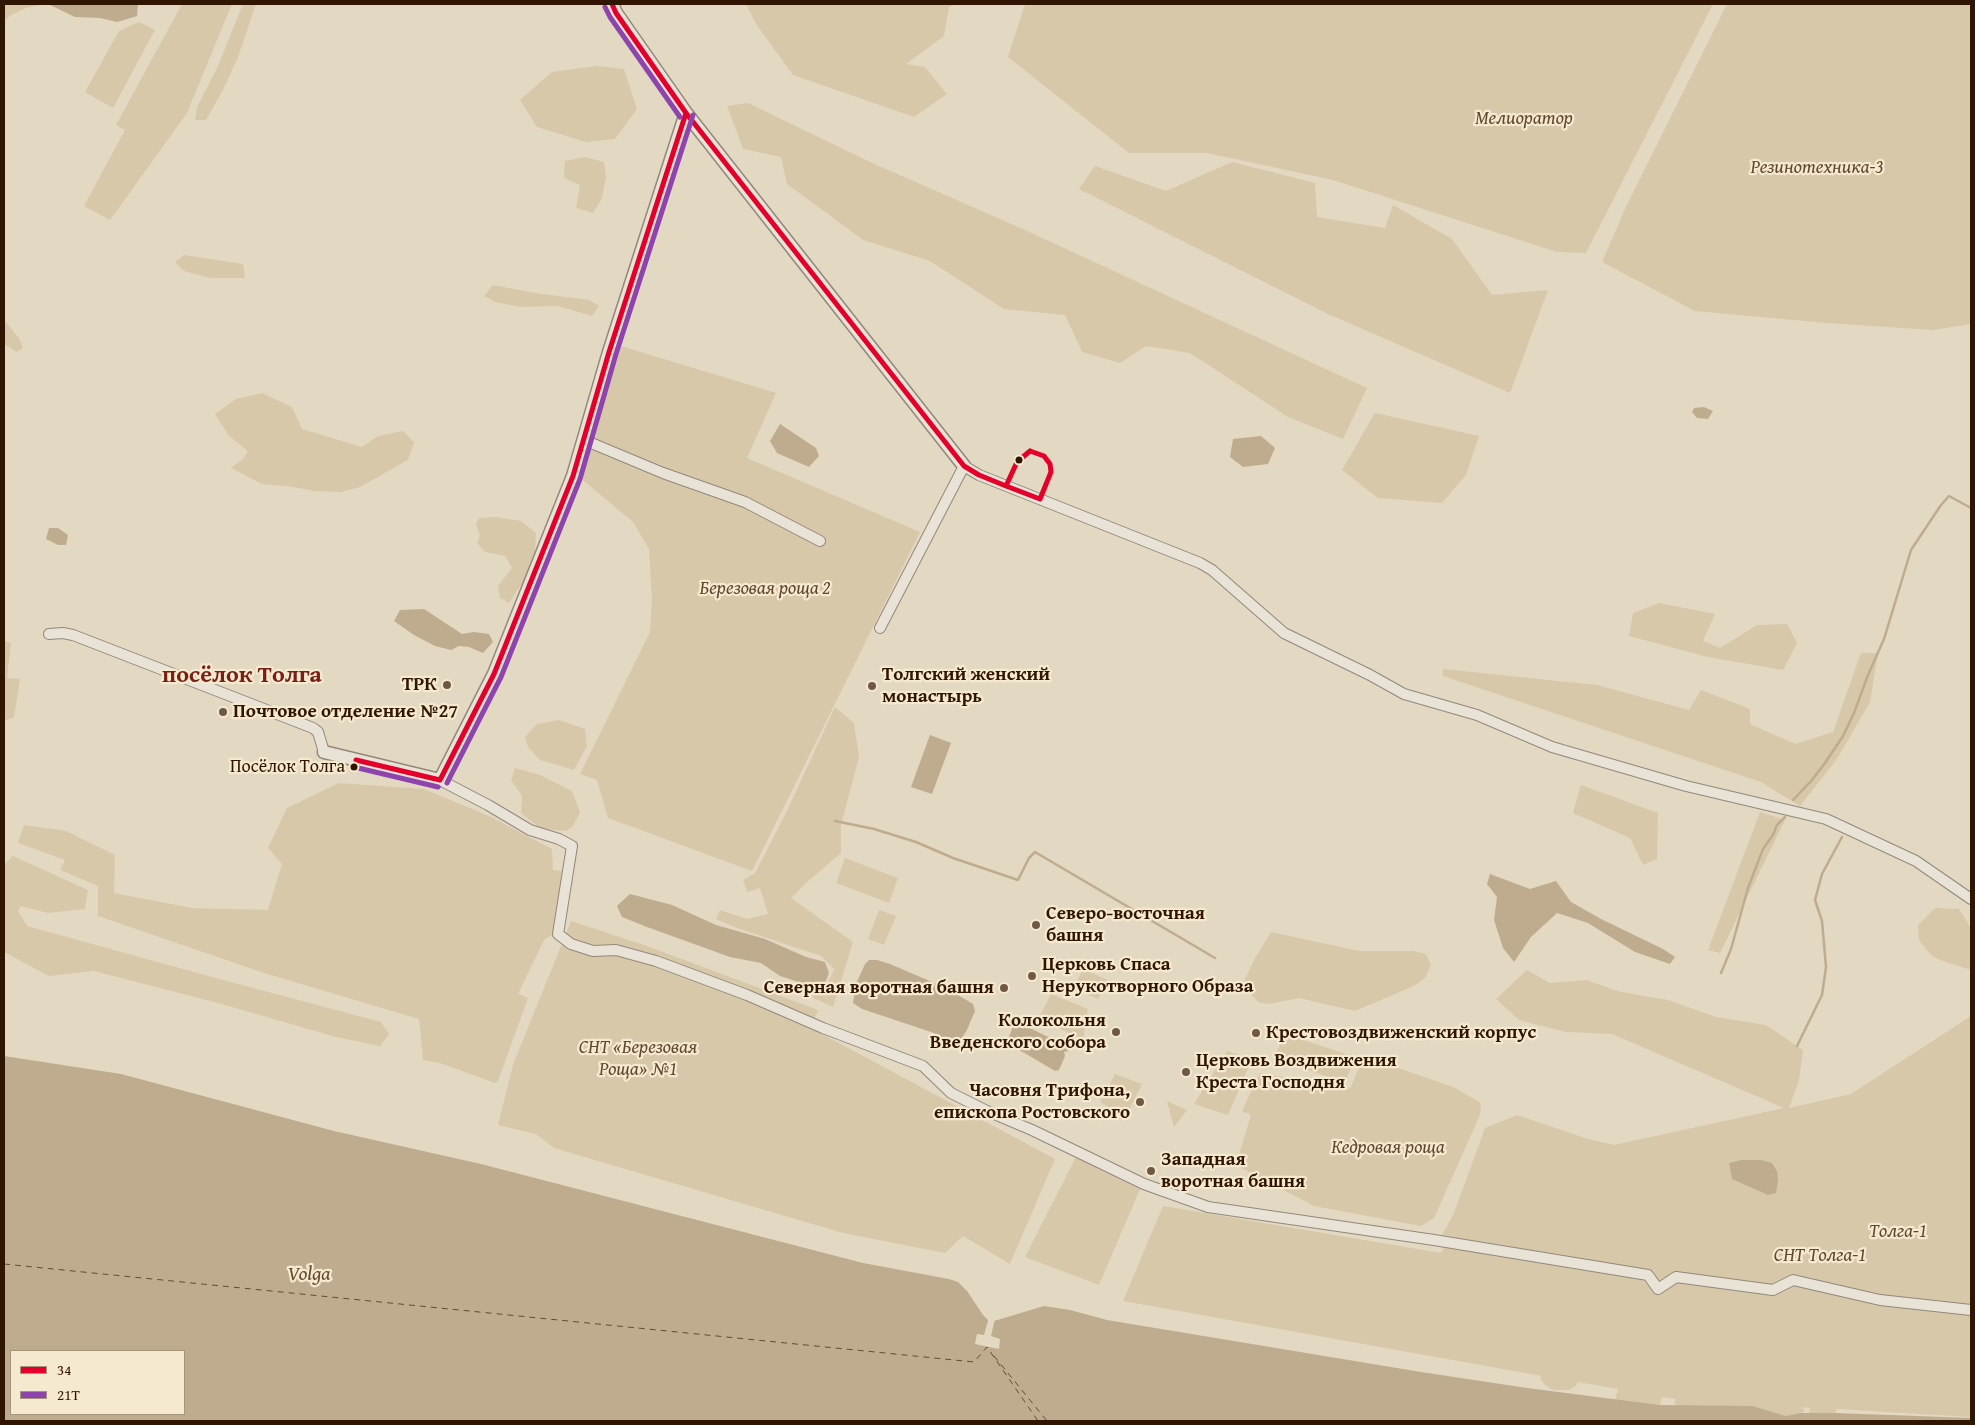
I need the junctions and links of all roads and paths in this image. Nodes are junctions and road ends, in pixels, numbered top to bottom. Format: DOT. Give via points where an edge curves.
graph roads {
  1 [pos="612,4"];
  2 [pos="686,113"];
  3 [pos="584,440"];
  4 [pos="964,466"];
  5 [pos="820,541"];
  6 [pos="880,628"];
  7 [pos="49,634"];
  8 [pos="324,752"];
  9 [pos="440,780"];
  10 [pos="1971,899"];
  11 [pos="1971,1310"];
  1 -- 2 [label="street"];
  2 -- 3 [label="street"];
  2 -- 4 [label="street"];
  3 -- 5 [label="street" via="745,502"];
  3 -- 9 [label="street" via="573,476 501,658"];
  4 -- 6 [label="street"];
  4 -- 10 [label="street" via="979,475 1200,563 1284,633 1404,694 1476,715 1562,750 1686,786 1826,819 1916,862"];
  7 -- 8 [label="street" via="63,632 73,635 313,728 318,732"];
  8 -- 9 [label="street"];
  9 -- 11 [label="street" via="530,830 572,846 558,934 570,944 593,951 616,950 656,961 923,1066 952,1092 987,1110 1144,1184 1208,1207 1648,1275 1658,1289 1676,1277 1773,1290 1793,1280 1880,1300"];
}
